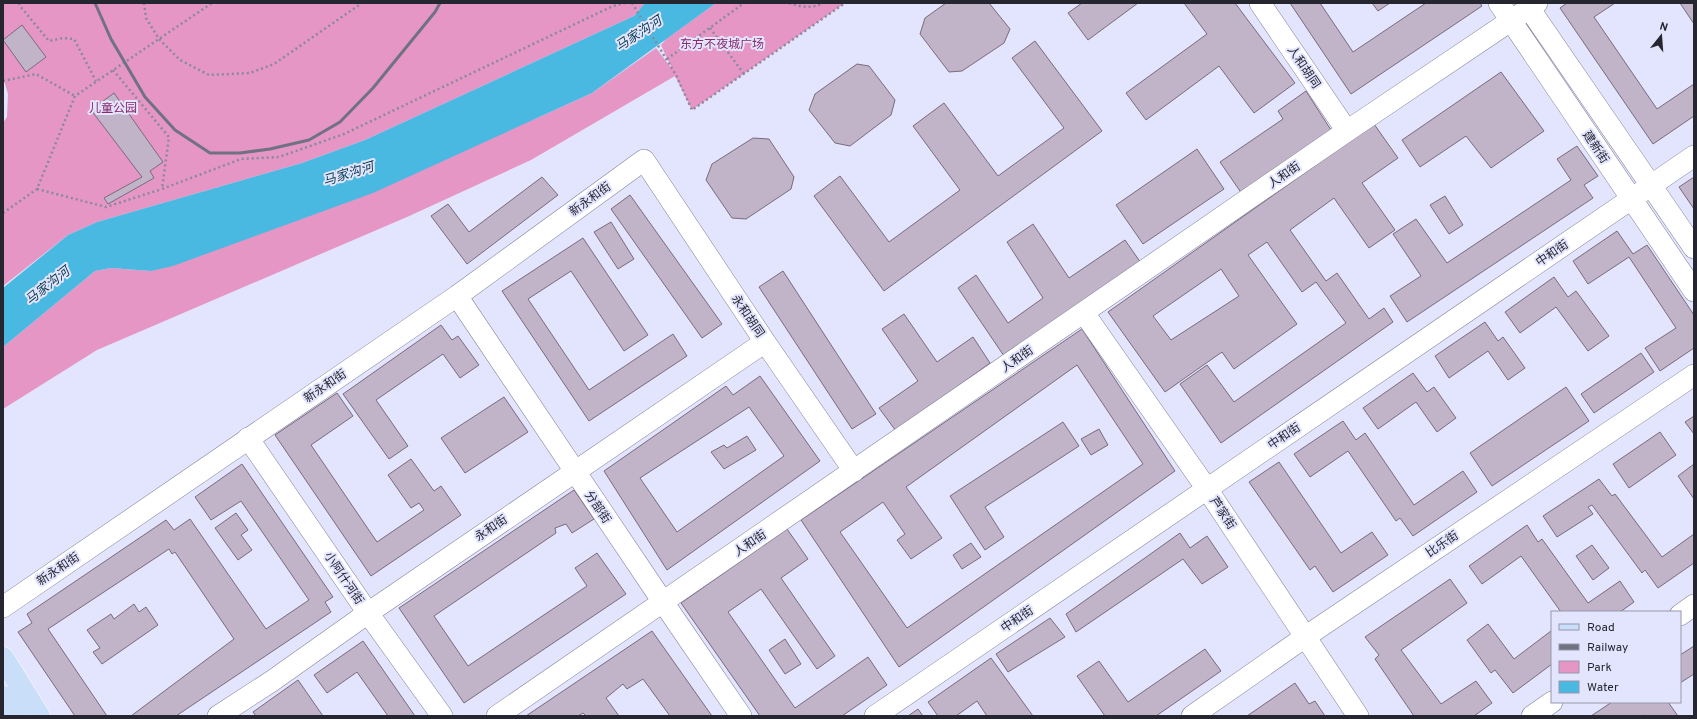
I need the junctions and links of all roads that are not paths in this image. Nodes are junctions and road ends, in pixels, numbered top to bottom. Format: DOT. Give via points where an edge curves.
graph roads {
  1 [pos="1260,3"];
  2 [pos="1500,3"];
  3 [pos="1533,6"];
  4 [pos="1511,20"];
  5 [pos="1347,131"];
  6 [pos="1694,156"];
  7 [pos="644,160"];
  8 [pos="1651,185"];
  9 [pos="1631,199"];
  10 [pos="1694,248"];
  11 [pos="1694,290"];
  12 [pos="457,296"];
  13 [pos="1084,313"];
  14 [pos="765,342"];
  15 [pos="1694,375"];
  16 [pos="248,438"];
  17 [pos="574,471"];
  18 [pos="854,471"];
  19 [pos="1207,489"];
  20 [pos="662,602"];
  21 [pos="1694,605"];
  22 [pos="3,607"];
  23 [pos="368,613"];
  24 [pos="1681,614"];
  25 [pos="1305,637"];
  26 [pos="3,658"];
  27 [pos="3,697"];
  28 [pos="1551,703"];
  29 [pos="14,716"];
  30 [pos="39,716"];
  31 [pos="218,716"];
  32 [pos="442,716"];
  33 [pos="498,716"];
  34 [pos="741,716"];
  35 [pos="875,716"];
  36 [pos="1192,716"];
  37 [pos="1358,716"];
  38 [pos="1532,716"];
  1 -- 5 [label="street, 人和胡同"];
  2 -- 4 [label="street, 建新街"];
  3 -- 4 [label="street, 人和街"];
  3 -- 8 [label="street, 建新街"];
  4 -- 5 [label="street, 人和街"];
  4 -- 9 [label="street, 建新街"];
  5 -- 13 [label="street, 人和街"];
  6 -- 8 [label="street, 中和街"];
  7 -- 12 [label="street, 新永和街"];
  7 -- 14 [label="street, 永和胡同"];
  8 -- 9 [label="street, 中和街"];
  8 -- 10 [label="street, 建新街"];
  9 -- 11 [label="street, 建新街"];
  9 -- 19 [label="street, 中和街"];
  12 -- 16 [label="street, 新永和街"];
  12 -- 17 [label="street, 分部街"];
  13 -- 18 [label="street, 人和街"];
  13 -- 19 [label="street, 芦家街"];
  14 -- 17 [label="street, 永和街"];
  14 -- 18 [label="street, 永和胡同"];
  15 -- 25 [label="street, 比乐街"];
  16 -- 22 [label="street, 新永和街"];
  16 -- 23 [label="street, 小阿什河街"];
  17 -- 20 [label="street, 分部街"];
  17 -- 23 [label="street, 永和街"];
  18 -- 20 [label="street, 人和街"];
  19 -- 25 [label="street, 芦家街"];
  19 -- 35 [label="street, 中和街"];
  20 -- 33 [label="street, 人和街"];
  20 -- 34 [label="street, 分部街"];
  21 -- 24 [label="street"];
  23 -- 31 [label="street, 永和街"];
  23 -- 32 [label="street, 小阿什河街"];
  25 -- 36 [label="street, 比乐街"];
  25 -- 37 [label="street, 芦家街"];
  26 -- 30 [label="main road"];
  27 -- 29 [label="main road"];
  28 -- 38 [label="street"];
}
